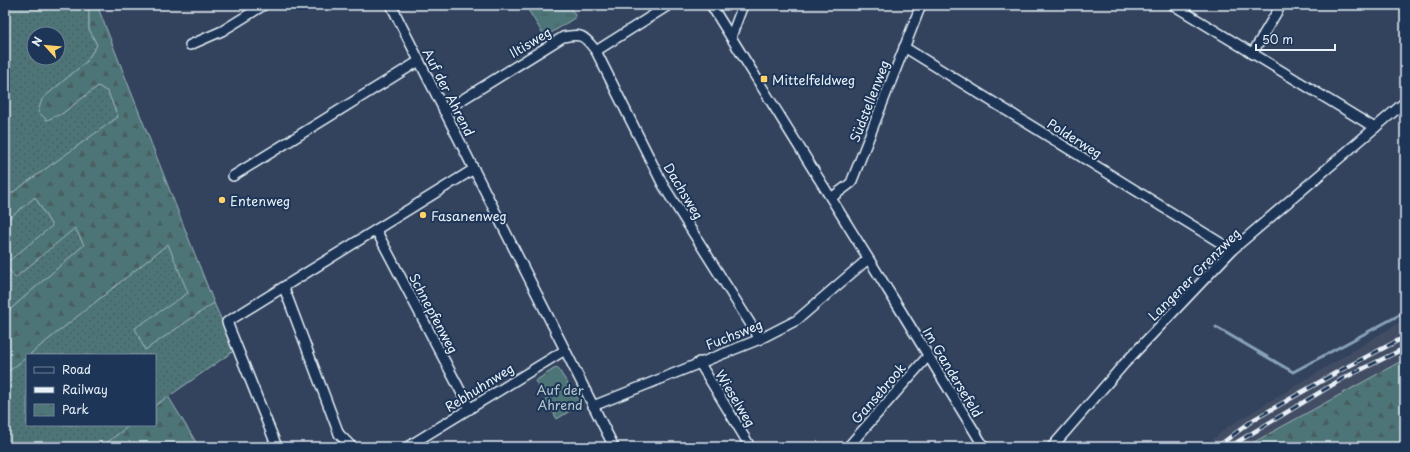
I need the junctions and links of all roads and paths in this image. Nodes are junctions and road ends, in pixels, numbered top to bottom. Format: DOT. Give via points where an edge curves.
graph roads {
  1 [pos="264,5"];
  2 [pos="391,5"];
  3 [pos="669,5"];
  4 [pos="710,5"];
  5 [pos="743,5"];
  6 [pos="920,5"];
  7 [pos="1173,5"];
  8 [pos="1281,5"];
  9 [pos="731,37"];
  10 [pos="190,45"];
  11 [pos="904,47"];
  12 [pos="596,51"];
  13 [pos="1252,54"];
  14 [pos="419,61"];
  15 [pos="1405,102"];
  16 [pos="444,111"];
  17 [pos="1375,128"];
  18 [pos="474,169"];
  19 [pos="233,176"];
  20 [pos="831,198"];
  21 [pos="376,230"];
  22 [pos="1232,250"];
  23 [pos="868,260"];
  24 [pos="284,288"];
  25 [pos="760,339"];
  26 [pos="565,350"];
  27 [pos="928,356"];
  28 [pos="699,362"];
  29 [pos="593,406"];
  30 [pos="470,409"];
  31 [pos="611,446"];
  32 [pos="277,447"];
  33 [pos="352,447"];
  34 [pos="408,447"];
  35 [pos="747,447"];
  36 [pos="848,447"];
  37 [pos="984,447"];
  38 [pos="1052,447"];
  1 -- 10 [label="street" via="222,31"];
  2 -- 14 [label="street, Auf der Ahrend"];
  3 -- 12 [label="street"];
  4 -- 9 [label="street"];
  5 -- 9 [label="street"];
  6 -- 11 [label="street, Südstellenweg"];
  7 -- 13 [label="street"];
  8 -- 13 [label="street"];
  9 -- 20 [label="street"];
  11 -- 20 [label="street, Südstellenweg" via="851,183"];
  11 -- 22 [label="street, Polderweg"];
  12 -- 16 [label="street, Iltisweg" via="586,38 575,35 563,38"];
  12 -- 25 [label="street, Dachsweg" via="663,185"];
  13 -- 17 [label="street"];
  14 -- 16 [label="street, Auf der Ahrend"];
  14 -- 19 [label="street"];
  15 -- 17 [label="street, Langener Grenzweg"];
  16 -- 18 [label="street, Auf der Ahrend"];
  17 -- 22 [label="street, Langener Grenzweg"];
  18 -- 21 [label="street"];
  18 -- 26 [label="street, Auf der Ahrend"];
  20 -- 23 [label="street"];
  21 -- 24 [label="street"];
  21 -- 30 [label="street, Schnepfenweg"];
  22 -- 38 [label="street, Langener Grenzweg" via="1124,364"];
  23 -- 25 [label="street, Fuchsweg" via="797,320"];
  23 -- 27 [label="street, Im Gandersefeld"];
  24 -- 32 [label="street" via="227,322"];
  24 -- 33 [label="street" via="339,434"];
  25 -- 28 [label="street, Fuchsweg"];
  26 -- 29 [label="street, Auf der Ahrend"];
  26 -- 30 [label="street, Rebhuhnweg"];
  27 -- 36 [label="street, Gansebrook"];
  27 -- 37 [label="street, Im Gandersefeld"];
  28 -- 29 [label="street, Fuchsweg"];
  28 -- 35 [label="street, Wieselweg" via="748,443"];
  29 -- 31 [label="street, Auf der Ahrend"];
  30 -- 34 [label="street, Rebhuhnweg"];
}
